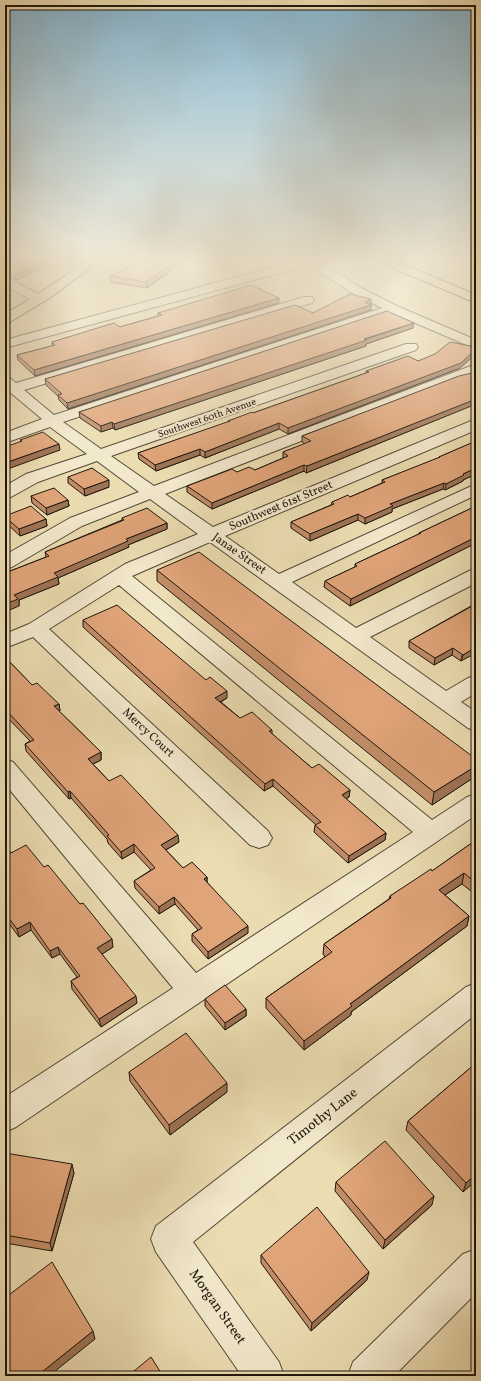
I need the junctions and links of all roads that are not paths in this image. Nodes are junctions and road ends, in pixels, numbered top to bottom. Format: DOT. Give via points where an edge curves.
graph roads {
  1 [pos="69,326"];
  2 [pos="214,326"];
  3 [pos="340,326"];
  4 [pos="433,326"];
  5 [pos="5,344"];
  6 [pos="476,345"];
  7 [pos="411,347"];
  8 [pos="476,368"];
  9 [pos="9,384"];
  10 [pos="54,421"];
  11 [pos="476,424"];
  12 [pos="5,438"];
  13 [pos="100,454"];
  14 [pos="476,489"];
  15 [pos="153,492"];
  16 [pos="5,493"];
  17 [pos="211,535"];
  18 [pos="5,563"];
  19 [pos="476,575"];
  20 [pos="120,576"];
  21 [pos="278,582"];
  22 [pos="36,628"];
  23 [pos="356,636"];
  24 [pos="5,642"];
  25 [pos="476,683"];
  26 [pos="446,701"];
  27 [pos="476,723"];
  28 [pos="5,768"];
  29 [pos="476,803"];
  30 [pos="431,833"];
  31 [pos="259,838"];
  32 [pos="193,991"];
  33 [pos="476,996"];
  34 [pos="5,1116"];
  35 [pos="169,1239"];
  36 [pos="476,1267"];
  37 [pos="265,1376"];
  38 [pos="368,1376"];
  1 -- 5 [label="street"];
  2 -- 9 [label="street"];
  3 -- 10 [label="street"];
  4 -- 6 [label="street"];
  7 -- 13 [label="street, Southwest 60th Avenue"];
  8 -- 15 [label="street"];
  9 -- 10 [label="street, Janae Street"];
  10 -- 12 [label="street"];
  10 -- 13 [label="street, Janae Street"];
  11 -- 17 [label="street, Southwest 61st Street"];
  13 -- 15 [label="street, Janae Street"];
  13 -- 16 [label="street, Southwest 60th Avenue" via="32,478"];
  14 -- 21 [label="street"];
  15 -- 17 [label="street, Janae Street"];
  15 -- 18 [label="street" via="76,522"];
  17 -- 20 [label="street, Southwest 61st Street" via="132,568"];
  17 -- 21 [label="street, Janae Street"];
  19 -- 23 [label="street"];
  20 -- 22 [label="street, Southwest 61st Street"];
  20 -- 30 [label="street"];
  21 -- 23 [label="street, Janae Street"];
  22 -- 24 [label="street, Southwest 61st Street"];
  22 -- 31 [label="street, Mercy Court"];
  23 -- 26 [label="street, Janae Street"];
  25 -- 26 [label="street"];
  26 -- 27 [label="street, Janae Street"];
  28 -- 32 [label="street"];
  29 -- 30 [label="street"];
  30 -- 32 [label="street"];
  32 -- 34 [label="street"];
  33 -- 35 [label="street, Timothy Lane"];
  35 -- 37 [label="street, Morgan Street"];
  36 -- 38 [label="street"];
}
